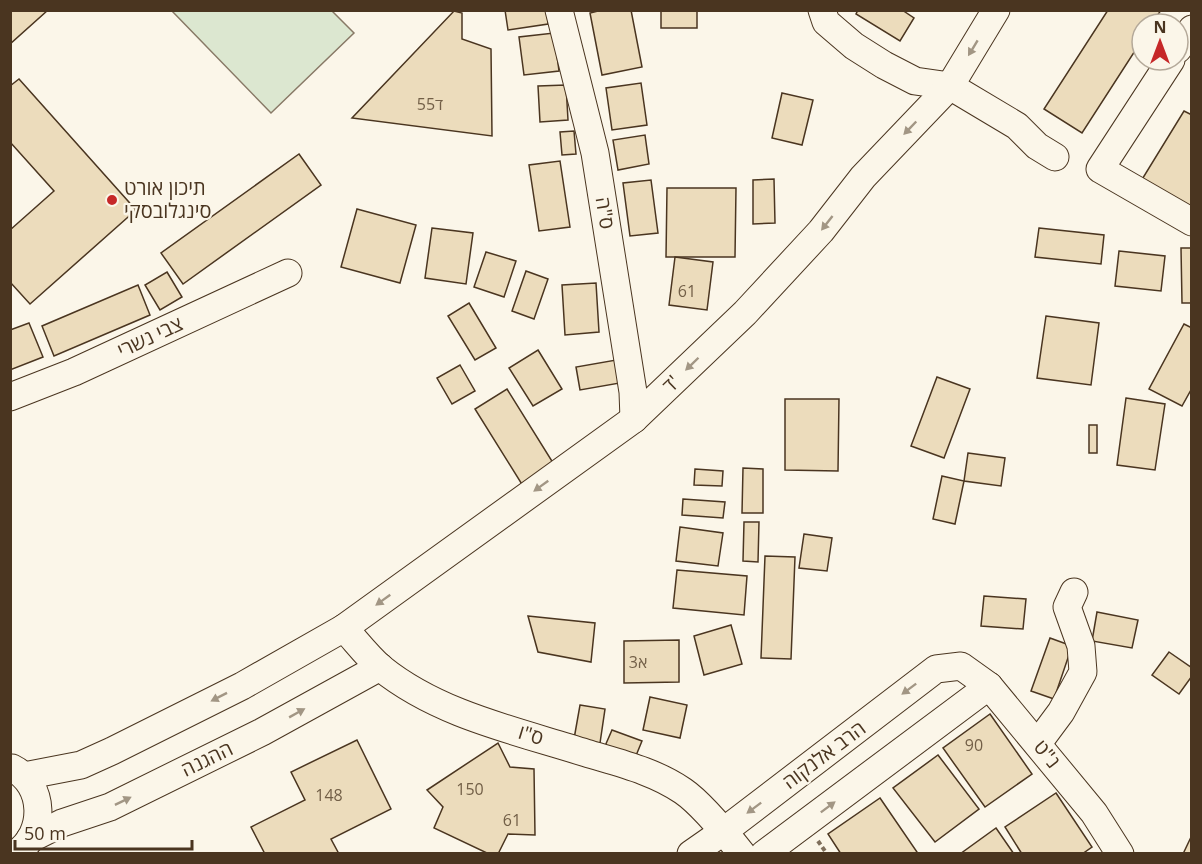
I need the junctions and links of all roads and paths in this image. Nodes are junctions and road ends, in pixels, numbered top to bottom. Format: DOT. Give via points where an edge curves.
graph roads {
  1 [pos="559,10"];
  2 [pos="822,10"];
  3 [pos="996,10"];
  4 [pos="1163,72"];
  5 [pos="950,86"];
  6 [pos="1055,157"];
  7 [pos="1191,222"];
  8 [pos="288,273"];
  9 [pos="10,397"];
  10 [pos="634,419"];
  11 [pos="1074,592"];
  12 [pos="344,628"];
  13 [pos="961,666"];
  14 [pos="380,667"];
  15 [pos="989,686"];
  16 [pos="1038,743"];
  17 [pos="17,772"];
  18 [pos="724,831"];
  19 [pos="22,846"];
  20 [pos="691,854"];
  21 [pos="742,854"];
  22 [pos="764,854"];
  23 [pos="1120,854"];
  1 -- 10 [label="street, ס\"ה" via="595,153"];
  2 -- 5 [label="street" via="826,22 884,65 915,81"];
  3 -- 5 [label="street, one-way"];
  4 -- 7 [label="street" via="1100,169"];
  5 -- 6 [label="street" via="1017,126"];
  5 -- 10 [label="street, ד', one-way" via="863,177 745,313"];
  8 -- 9 [label="street, צבי נשרי" via="74,372"];
  10 -- 12 [label="street, ד', one-way"];
  11 -- 16 [label="street" via="1067,607 1081,646 1083,672"];
  12 -- 14 [label="street, ס\"ו"];
  12 -- 17 [label="street, one-way" via="242,686 81,765"];
  13 -- 15 [label="street, נ\"ט"];
  13 -- 18 [label="street, הרב אלנקוה, one-way" via="936,669"];
  14 -- 18 [label="street, ס\"ו" via="443,705 472,717 651,773 684,792"];
  19 -- 14 [label="street, ההגנה, one-way" via="62,823 120,802 262,732"];
  15 -- 16 [label="street, נ\"ט"];
  22 -- 15 [label="street, one-way"];
  16 -- 23 [label="street, נ\"ט" via="1094,813"];
  17 -- 19 [label="street" via="36,796 39,810 36,825"];
  18 -- 20 [label="street, הרב אלנקוה"];
  18 -- 21 [label="street"];
}
